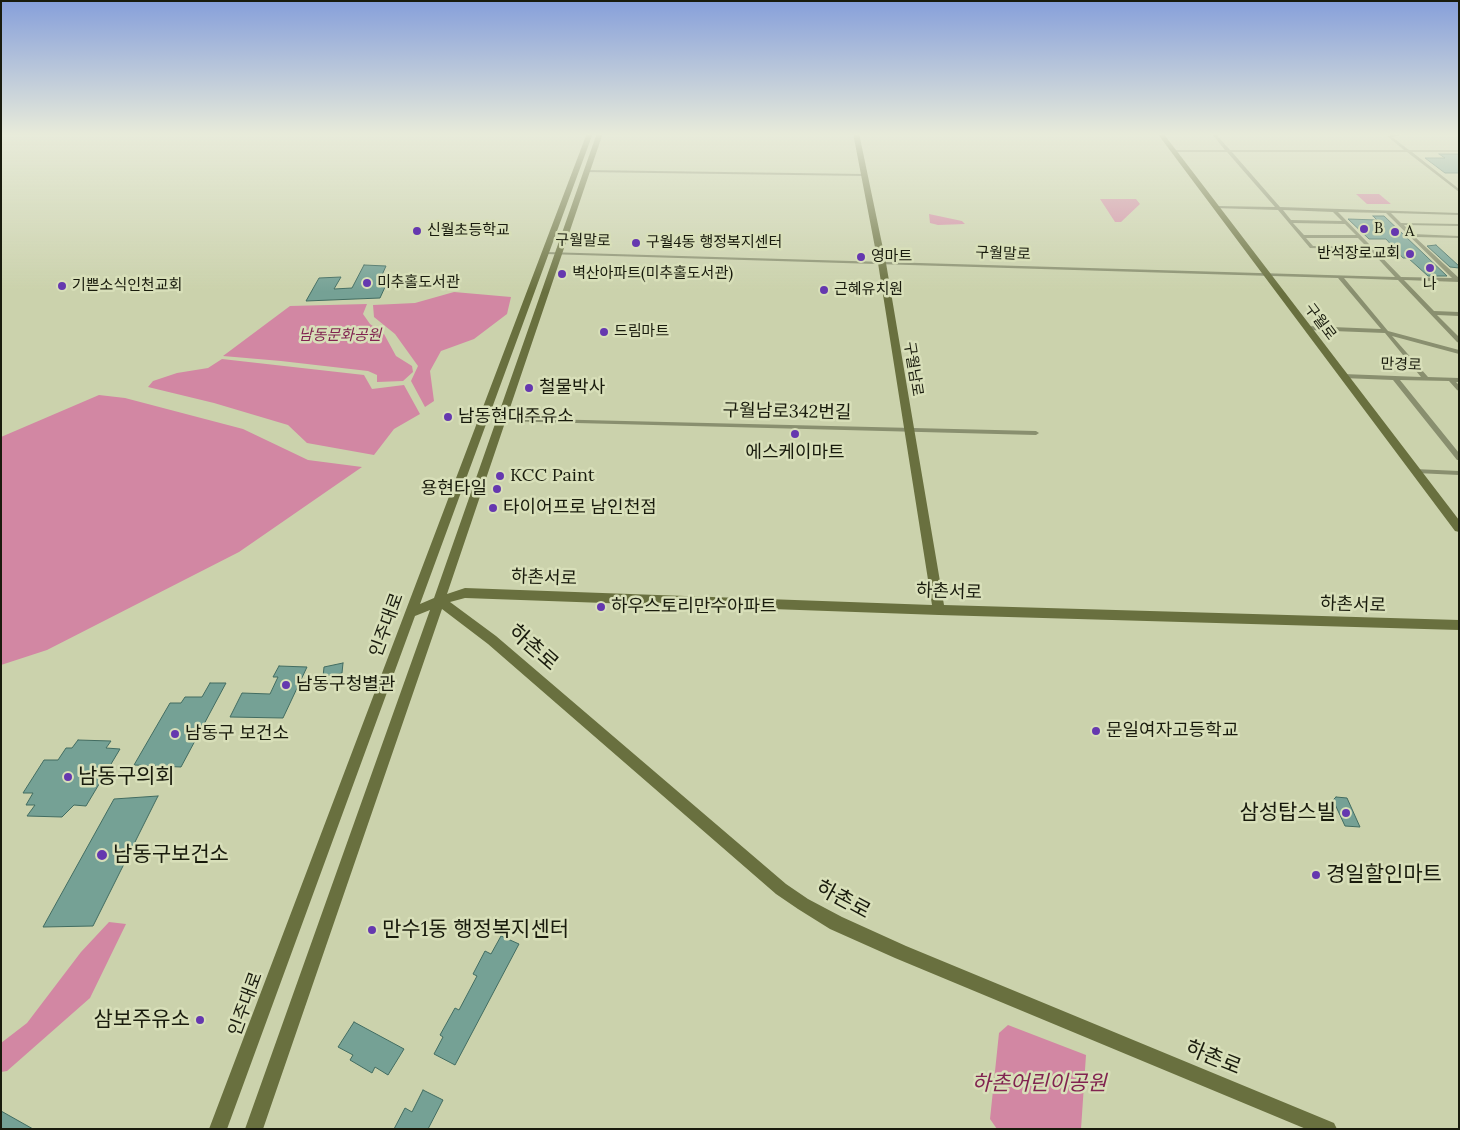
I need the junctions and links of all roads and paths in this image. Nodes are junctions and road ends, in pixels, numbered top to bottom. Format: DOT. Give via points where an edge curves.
graph roads {
  1 [pos="573,186"];
  2 [pos="580,186"];
  3 [pos="866,186"];
  4 [pos="1200,186"];
  5 [pos="1259,186"];
  6 [pos="1216,207"];
  7 [pos="1280,209"];
  8 [pos="1335,211"];
  9 [pos="1387,212"];
  10 [pos="1459,214"];
  11 [pos="1290,221"];
  12 [pos="1346,223"];
  13 [pos="1399,224"];
  14 [pos="1459,225"];
  15 [pos="1302,236"];
  16 [pos="1411,236"];
  17 [pos="1360,237"];
  18 [pos="1459,237"];
  19 [pos="1371,249"];
  20 [pos="552,253"];
  21 [pos="882,263"];
  22 [pos="1266,274"];
  23 [pos="1339,276"];
  24 [pos="1399,278"];
  25 [pos="1458,280"];
  26 [pos="1432,313"];
  27 [pos="1459,314"];
  28 [pos="1307,328"];
  29 [pos="1387,333"];
  30 [pos="1459,341"];
  31 [pos="1459,352"];
  32 [pos="1343,376"];
  33 [pos="1395,378"];
  34 [pos="1426,379"];
  35 [pos="1451,380"];
  36 [pos="1459,380"];
  37 [pos="1459,389"];
  38 [pos="502,420"];
  39 [pos="909,430"];
  40 [pos="1036,433"];
  41 [pos="1459,458"];
  42 [pos="1416,471"];
  43 [pos="1459,473"];
  44 [pos="1459,528"];
  45 [pos="439,601"];
  46 [pos="938,610"];
  47 [pos="411,613"];
  48 [pos="1459,625"];
  49 [pos="218,1129"];
  50 [pos="254,1129"];
  51 [pos="1328,1129"];
  1 -- 20 [label="main road, 인주대로"];
  2 -- 20 [label="main road, 인주대로"];
  3 -- 21 [label="main road, 구월남로"];
  4 -- 6 [label="main road, 구월로"];
  5 -- 7 [label="street"];
  6 -- 7 [label="street"];
  6 -- 22 [label="main road, 구월로"];
  7 -- 8 [label="street"];
  7 -- 11 [label="street"];
  8 -- 9 [label="street"];
  8 -- 12 [label="street"];
  9 -- 10 [label="street"];
  9 -- 13 [label="street"];
  11 -- 12 [label="street"];
  11 -- 15 [label="street"];
  12 -- 17 [label="street"];
  13 -- 14 [label="street"];
  13 -- 16 [label="street"];
  15 -- 17 [label="street"];
  15 -- 19 [label="street" via="1312,247"];
  16 -- 18 [label="street"];
  16 -- 25 [label="street"];
  17 -- 19 [label="street"];
  19 -- 24 [label="street"];
  20 -- 21 [label="street, 구월말로"];
  20 -- 38 [label="main road, 인주대로"];
  20 -- 47 [label="main road, 인주대로"];
  21 -- 22 [label="street, 구월말로"];
  21 -- 39 [label="main road, 구월남로"];
  22 -- 23 [label="street, 구월말로"];
  22 -- 28 [label="main road, 구월로"];
  23 -- 24 [label="street, 구월말로"];
  23 -- 29 [label="street"];
  24 -- 25 [label="street, 구월말로"];
  24 -- 26 [label="street"];
  26 -- 27 [label="street"];
  26 -- 30 [label="street"];
  28 -- 29 [label="street"];
  28 -- 32 [label="main road, 구월로"];
  29 -- 31 [label="street"];
  29 -- 34 [label="street"];
  32 -- 33 [label="street, 만경로"];
  32 -- 42 [label="main road, 구월로"];
  33 -- 34 [label="street, 만경로"];
  33 -- 41 [label="street"];
  34 -- 35 [label="street, 만경로"];
  35 -- 36 [label="street, 만경로"];
  35 -- 37 [label="street"];
  38 -- 39 [label="street, 구월남로342번길"];
  38 -- 45 [label="main road, 인주대로"];
  39 -- 40 [label="street, 구월남로342번길"];
  39 -- 46 [label="main road, 구월남로"];
  42 -- 43 [label="street"];
  42 -- 44 [label="main road, 구월로"];
  45 -- 46 [label="main road, 하촌서로" via="465,593"];
  45 -- 47 [label="main road"];
  45 -- 50 [label="main road, 인주대로"];
  45 -- 51 [label="main road, 하촌로" via="492,640 781,889 803,904 836,923 901,952"];
  46 -- 48 [label="main road, 하촌서로"];
  47 -- 49 [label="main road, 인주대로"];
}
